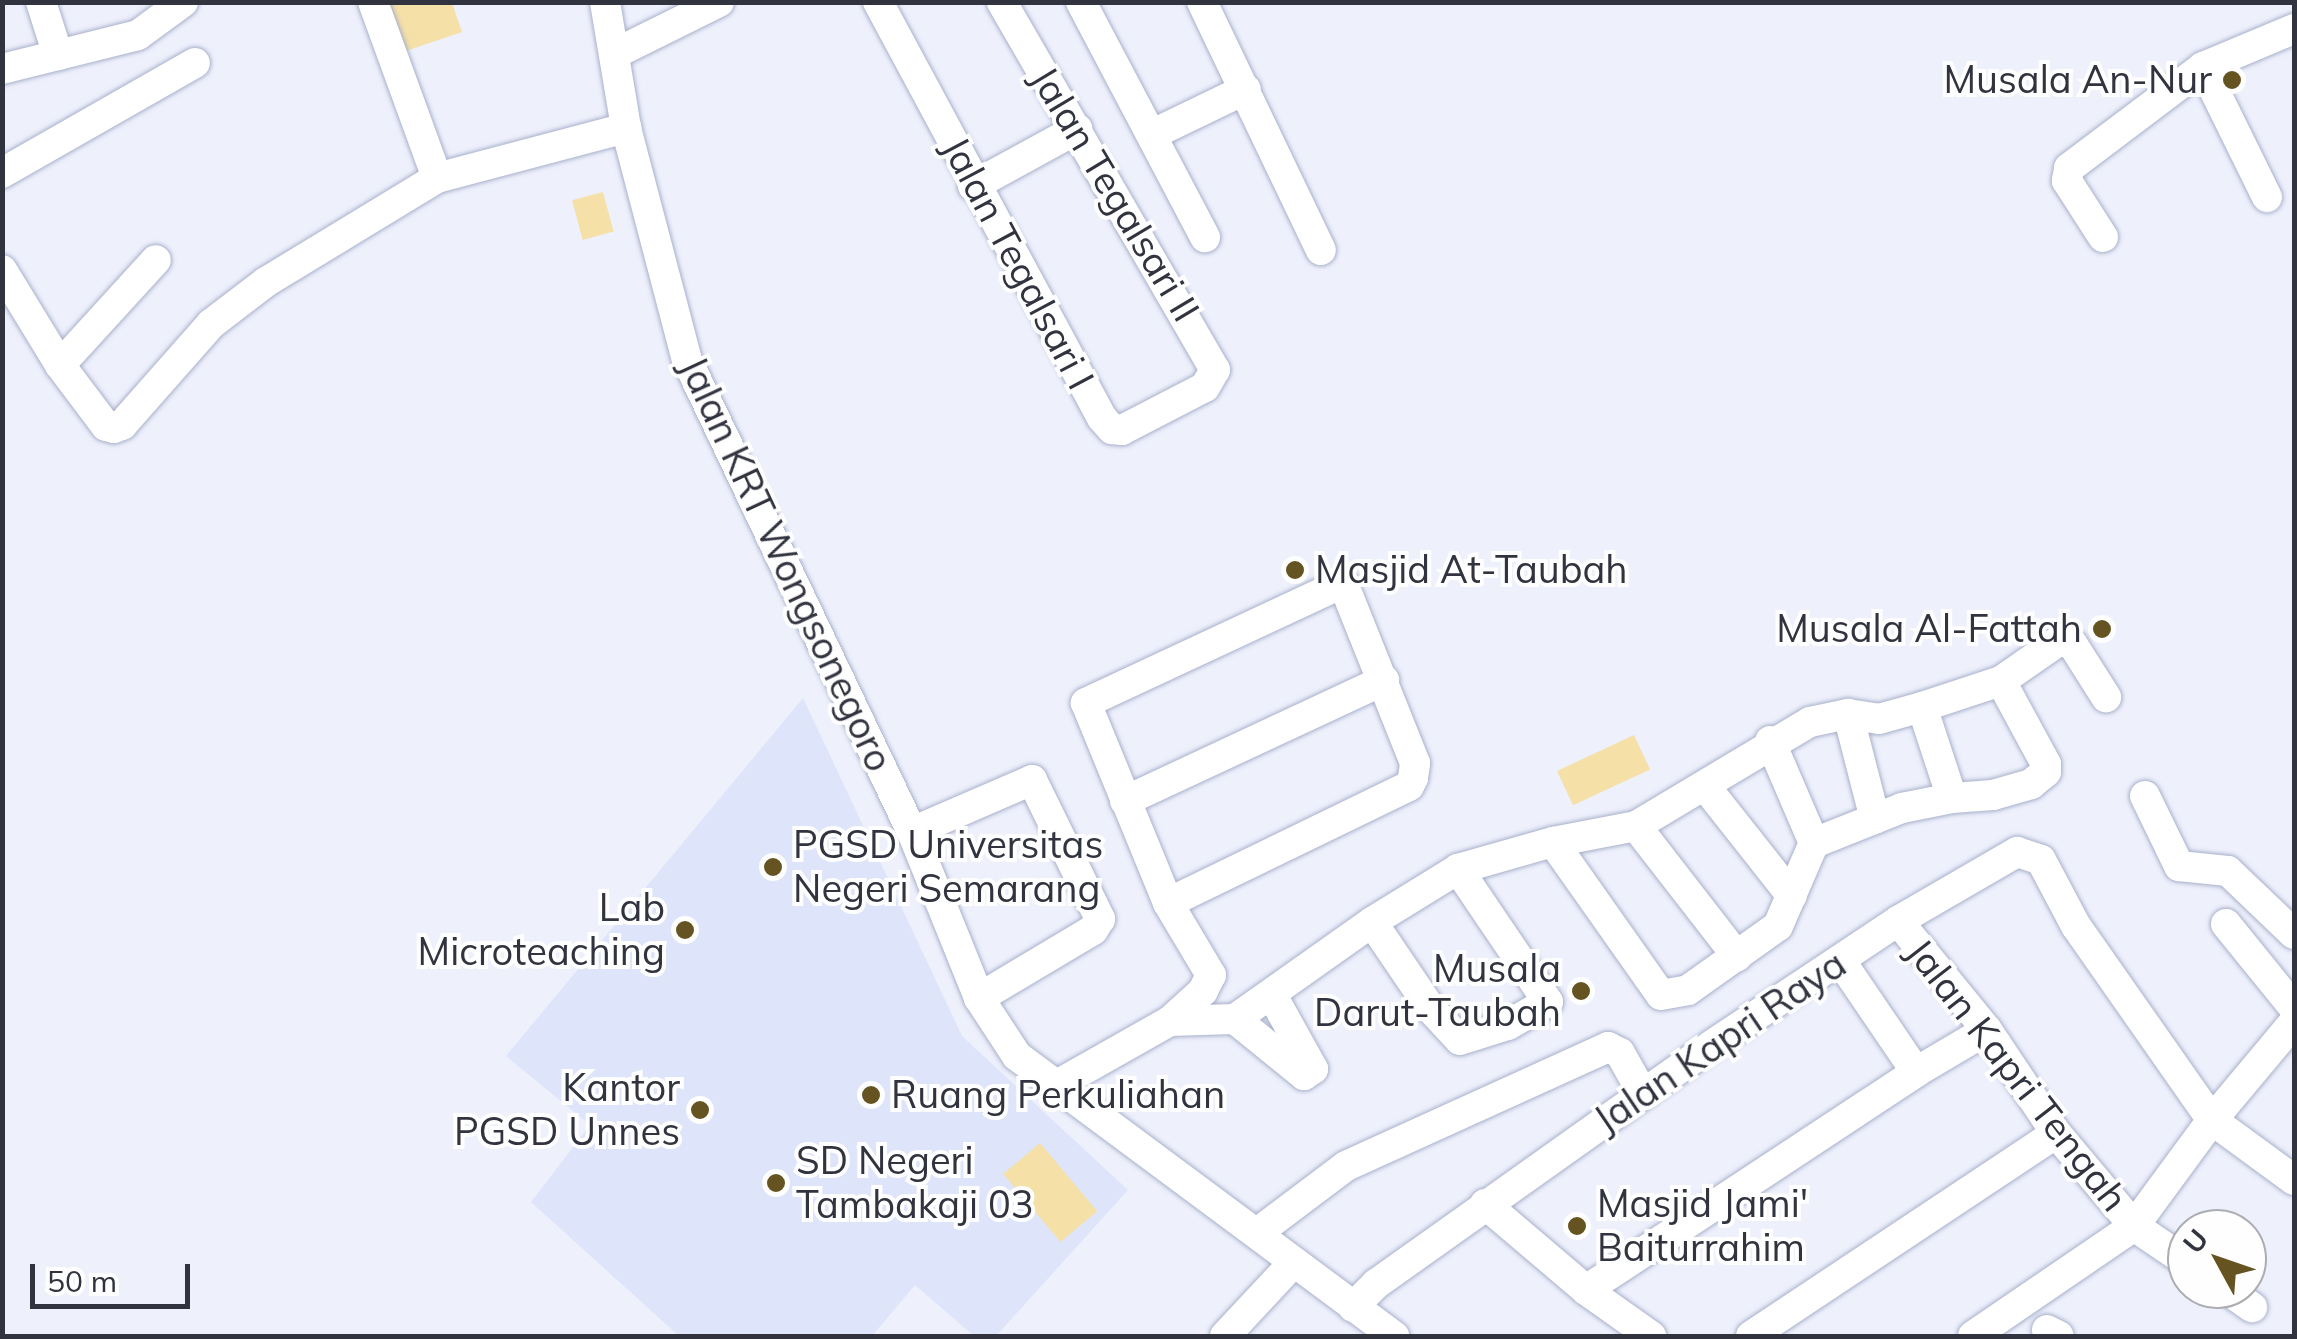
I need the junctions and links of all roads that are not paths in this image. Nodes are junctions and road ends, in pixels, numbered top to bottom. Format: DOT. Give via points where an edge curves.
graph roads {
  1 [pos="41,2"];
  2 [pos="184,2"];
  3 [pos="373,2"];
  4 [pos="605,2"];
  5 [pos="719,2"];
  6 [pos="878,2"];
  7 [pos="1002,2"];
  8 [pos="1081,2"];
  9 [pos="1202,2"];
  10 [pos="2294,28"];
  11 [pos="138,35"];
  12 [pos="58,54"];
  13 [pos="614,54"];
  14 [pos="195,62"];
  15 [pos="2203,67"];
  16 [pos="2,69"];
  17 [pos="153,85"];
  18 [pos="1246,88"];
  19 [pos="626,128"];
  20 [pos="1077,130"];
  21 [pos="1153,134"];
  22 [pos="2,173"];
  23 [pos="437,178"];
  24 [pos="974,186"];
  25 [pos="2267,198"];
  26 [pos="1205,237"];
  27 [pos="2104,237"];
  28 [pos="1321,250"];
  29 [pos="156,260"];
  30 [pos="2,270"];
  31 [pos="60,365"];
  32 [pos="1205,387"];
  33 [pos="1384,680"];
  34 [pos="2001,681"];
  35 [pos="2106,696"];
  36 [pos="1922,707"];
  37 [pos="1848,714"];
  38 [pos="1770,741"];
  39 [pos="1705,786"];
  40 [pos="2145,796"];
  41 [pos="1952,798"];
  42 [pos="1125,800"];
  43 [pos="1876,819"];
  44 [pos="1636,826"];
  45 [pos="912,832"];
  46 [pos="1553,842"];
  47 [pos="1814,843"];
  48 [pos="1458,868"];
  49 [pos="1792,896"];
  50 [pos="1168,902"];
  51 [pos="1898,921"];
  52 [pos="1372,922"];
  53 [pos="2226,924"];
  54 [pos="2294,934"];
  55 [pos="1737,956"];
  56 [pos="1840,960"];
  57 [pos="1272,995"];
  58 [pos="979,998"];
  59 [pos="2294,1008"];
  60 [pos="1235,1019"];
  61 [pos="1170,1021"];
  62 [pos="2294,1022"];
  63 [pos="1987,1030"];
  64 [pos="1916,1072"];
  65 [pos="1055,1086"];
  66 [pos="1643,1094"];
  67 [pos="2212,1120"];
  68 [pos="2056,1133"];
  69 [pos="2294,1180"];
  70 [pos="1486,1204"];
  71 [pos="2134,1226"];
  72 [pos="1257,1234"];
  73 [pos="2167,1248"];
  74 [pos="1297,1266"];
  75 [pos="1586,1290"];
  76 [pos="1352,1307"];
  77 [pos="1225,1336"];
  78 [pos="1237,1336"];
  79 [pos="1394,1336"];
  80 [pos="1651,1336"];
  81 [pos="1751,1336"];
  82 [pos="1973,1336"];
  1 -- 12 [label="street"];
  2 -- 11 [label="street"];
  3 -- 23 [label="street"];
  4 -- 13 [label="street, Jalan KRT Wongsonegoro"];
  5 -- 13 [label="street"];
  6 -- 24 [label="street, Jalan Tegalsari I"];
  7 -- 20 [label="street, Jalan Tegalsari II"];
  8 -- 21 [label="street"];
  9 -- 18 [label="street"];
  10 -- 15 [label="street"];
  11 -- 12 [label="street"];
  11 -- 17 [label="street"];
  12 -- 16 [label="street"];
  13 -- 19 [label="street, Jalan KRT Wongsonegoro"];
  14 -- 17 [label="street"];
  15 -- 25 [label="street"];
  15 -- 27 [label="street" via="2066,174"];
  17 -- 22 [label="street"];
  18 -- 21 [label="street"];
  18 -- 28 [label="street"];
  19 -- 23 [label="street"];
  19 -- 45 [label="street, Jalan KRT Wongsonegoro" via="687,360"];
  20 -- 24 [label="street"];
  20 -- 32 [label="street, Jalan Tegalsari II" via="1203,343 1215,370"];
  21 -- 26 [label="street"];
  23 -- 31 [label="street" via="266,282 211,324 122,426 106,426"];
  24 -- 32 [label="street, Jalan Tegalsari I" via="1112,430"];
  29 -- 31 [label="street"];
  30 -- 31 [label="street"];
  33 -- 42 [label="street"];
  33 -- 42 [label="street" via="1343,583 1088,699"];
  33 -- 50 [label="street" via="1414,763 1409,786"];
  34 -- 35 [label="street" via="2060,640"];
  34 -- 36 [label="street"];
  34 -- 41 [label="street" via="2046,772 1993,795"];
  36 -- 37 [label="street" via="1880,719"];
  36 -- 41 [label="street"];
  37 -- 38 [label="street"];
  37 -- 43 [label="street"];
  38 -- 39 [label="street"];
  38 -- 47 [label="street"];
  39 -- 44 [label="street"];
  39 -- 49 [label="street"];
  40 -- 54 [label="street" via="2180,866 2228,872"];
  41 -- 43 [label="street"];
  42 -- 50 [label="street"];
  43 -- 47 [label="street"];
  44 -- 46 [label="street"];
  44 -- 55 [label="street"];
  45 -- 58 [label="street, Jalan KRT Wongsonegoro"];
  45 -- 58 [label="street" via="1032,780 1100,919 1094,930"];
  46 -- 48 [label="street"];
  46 -- 55 [label="street" via="1636,983 1661,995 1688,990"];
  47 -- 49 [label="street"];
  48 -- 52 [label="street"];
  48 -- 52 [label="street" via="1548,1002 1508,1026 1460,1040"];
  49 -- 55 [label="street" via="1778,926"];
  50 -- 61 [label="street" via="1211,975"];
  51 -- 56 [label="street, Jalan Kapri Raya"];
  51 -- 63 [label="street, Jalan Kapri Tengah"];
  51 -- 67 [label="street, Jalan Kapri Raya" via="2017,852 2041,860 2076,926"];
  52 -- 57 [label="street"];
  53 -- 59 [label="street"];
  56 -- 64 [label="street"];
  56 -- 66 [label="street, Jalan Kapri Raya"];
  57 -- 60 [label="street"];
  57 -- 60 [label="street" via="1313,1069 1304,1075"];
  58 -- 65 [label="street, Jalan KRT Wongsonegoro" via="1017,1056"];
  60 -- 61 [label="street"];
  61 -- 65 [label="street"];
  62 -- 67 [label="street"];
  63 -- 64 [label="street"];
  63 -- 68 [label="street, Jalan Kapri Tengah"];
  64 -- 75 [label="street"];
  65 -- 72 [label="street, Jalan KRT Wongsonegoro"];
  66 -- 70 [label="street, Jalan Kapri Raya"];
  66 -- 72 [label="street" via="1620,1053 1608,1047 1346,1166"];
  67 -- 69 [label="street, Jalan Kapri Raya"];
  67 -- 71 [label="street"];
  68 -- 71 [label="street, Jalan Kapri Tengah"];
  68 -- 81 [label="street"];
  70 -- 75 [label="street"];
  70 -- 76 [label="street, Jalan Kapri Raya"];
  71 -- 73 [label="street, Jalan Kapri Tengah"];
  71 -- 82 [label="street"];
  72 -- 74 [label="street, Jalan KRT Wongsonegoro"];
  74 -- 76 [label="street, Jalan KRT Wongsonegoro"];
  74 -- 77 [label="street"];
  74 -- 78 [label="street"];
  75 -- 80 [label="street"];
  76 -- 79 [label="street, Jalan KRT Wongsonegoro"];
}
